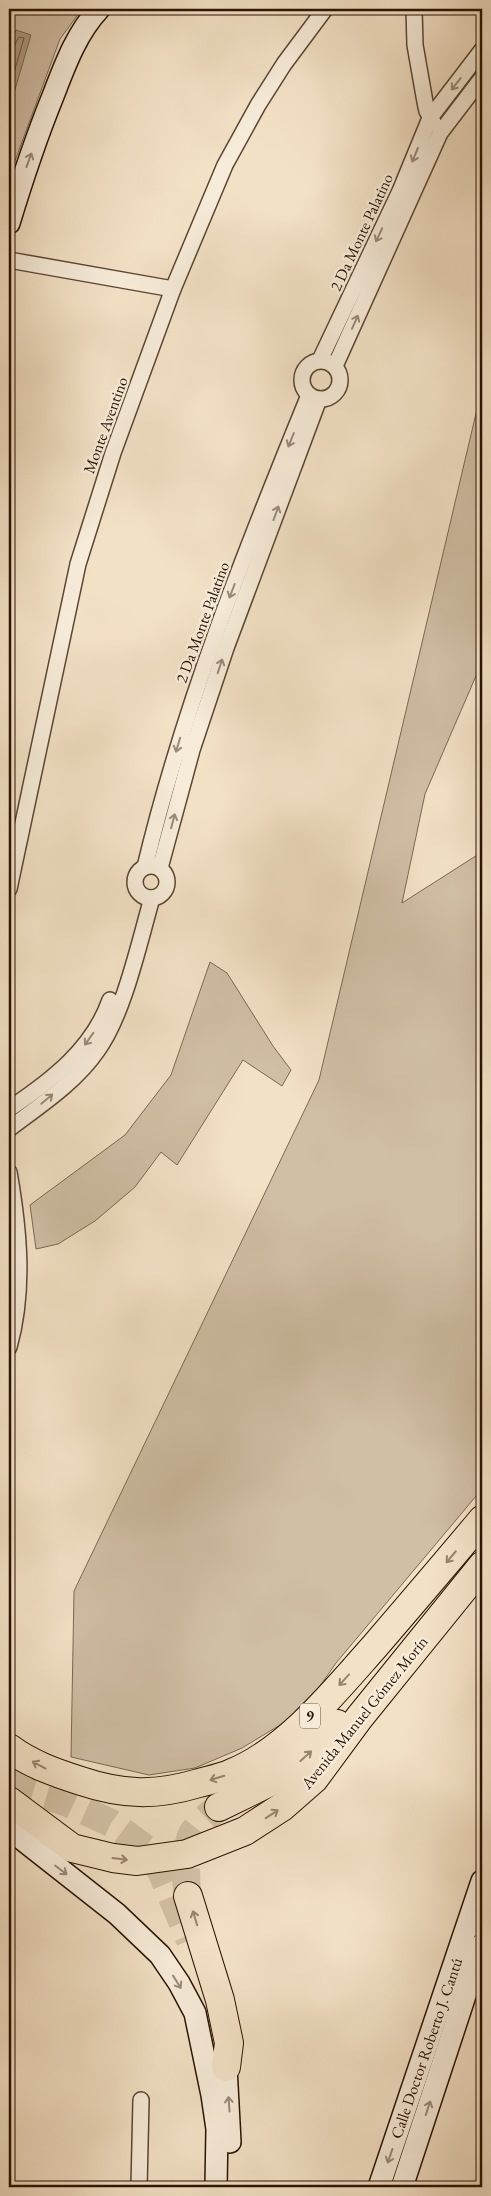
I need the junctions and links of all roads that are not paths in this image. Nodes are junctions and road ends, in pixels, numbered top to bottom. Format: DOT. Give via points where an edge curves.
graph roads {
  1 [pos="99,9"];
  2 [pos="325,9"];
  3 [pos="414,9"];
  4 [pos="482,50"];
  5 [pos="482,78"];
  6 [pos="430,118"];
  7 [pos="440,133"];
  8 [pos="9,223"];
  9 [pos="9,260"];
  10 [pos="173,289"];
  11 [pos="320,360"];
  12 [pos="335,366"];
  13 [pos="314,397"];
  14 [pos="152,867"];
  15 [pos="9,889"];
  16 [pos="147,897"];
  17 [pos="9,1109"];
  18 [pos="9,1129"];
  19 [pos="9,1172"];
  20 [pos="9,1347"];
  21 [pos="482,1520"];
  22 [pos="482,1566"];
  23 [pos="428,1632"];
  24 [pos="9,1748"];
  25 [pos="9,1801"];
  26 [pos="219,1807"];
  27 [pos="9,1822"];
  28 [pos="9,1829"];
  29 [pos="72,1848"];
  30 [pos="482,1881"];
  31 [pos="188,1896"];
  32 [pos="475,1928"];
  33 [pos="482,1944"];
  34 [pos="196,1958"];
  35 [pos="226,2067"];
  36 [pos="141,2100"];
  37 [pos="139,2187"];
  38 [pos="216,2187"];
  39 [pos="230,2187"];
  40 [pos="379,2187"];
  41 [pos="402,2187"];
  8 -- 1 [label="street, one-way" via="63,70 88,21"];
  2 -- 10 [label="street, Monte Aventino" via="284,64 224,166"];
  3 -- 6 [label="street" via="415,45"];
  4 -- 6 [label="street, 2 Da Monte Palatino, one-way"];
  5 -- 7 [label="street, 2 Da Monte Palatino"];
  6 -- 7 [label="street"];
  6 -- 11 [label="street, 2 Da Monte Palatino, one-way" via="400,191"];
  12 -- 7 [label="street, 2 Da Monte Palatino, one-way"];
  9 -- 10 [label="street"];
  10 -- 15 [label="street, Monte Aventino" via="113,453 78,564"];
  11 -- 12 [label="street"];
  11 -- 13 [label="street" via="312,363 304,373 303,385"];
  12 -- 13 [label="street" via="340,377 338,388 330,397"];
  13 -- 14 [label="street, 2 Da Monte Palatino" via="212,641 178,744"];
  14 -- 16 [label="street" via="135,878 136,888"];
  14 -- 16 [label="street" via="166,876 167,886 161,894"];
  16 -- 17 [label="street, one-way" via="105,1014 87,1043 61,1070"];
  18 -- 16 [label="street, one-way" via="71,1079 97,1052 112,1024 134,961"];
  19 -- 20 [label="street" via="18,1240 19,1279"];
  21 -- 24 [label="highway, Avenida Manuel Gómez Morín / 9, one-way" via="317,1709 286,1738 232,1773 184,1788 135,1793 101,1787 46,1769"];
  22 -- 23 [label="highway, Avenida Manuel Gómez Morín"];
  26 -- 23 [label="highway, one-way" via="272,1781 302,1759 325,1738 396,1658"];
  29 -- 23 [label="highway, Avenida Manuel Gómez Morín, one-way" via="138,1861 187,1854 245,1831 282,1807 314,1779"];
  25 -- 29 [label="highway, Avenida Manuel Gómez Morín"];
  27 -- 29 [label="highway" via="47,1843"];
  28 -- 38 [label="street, one-way" via="117,1914 160,1955 179,1983 195,2013 212,2095 216,2129"];
  30 -- 32 [label="street, Calle Doctor Roberto J. Cantú"];
  35 -- 31 [label="highway, one-way" via="229,2043 220,2000"];
  32 -- 40 [label="street, Calle Doctor Roberto J. Cantú, one-way"];
  41 -- 33 [label="street, Calle Doctor Roberto J. Cantú, one-way"];
  34 -- 35 [label="highway" via="214,2013"];
  39 -- 35 [label="street, one-way"];
  36 -- 37 [label="street"];
}
